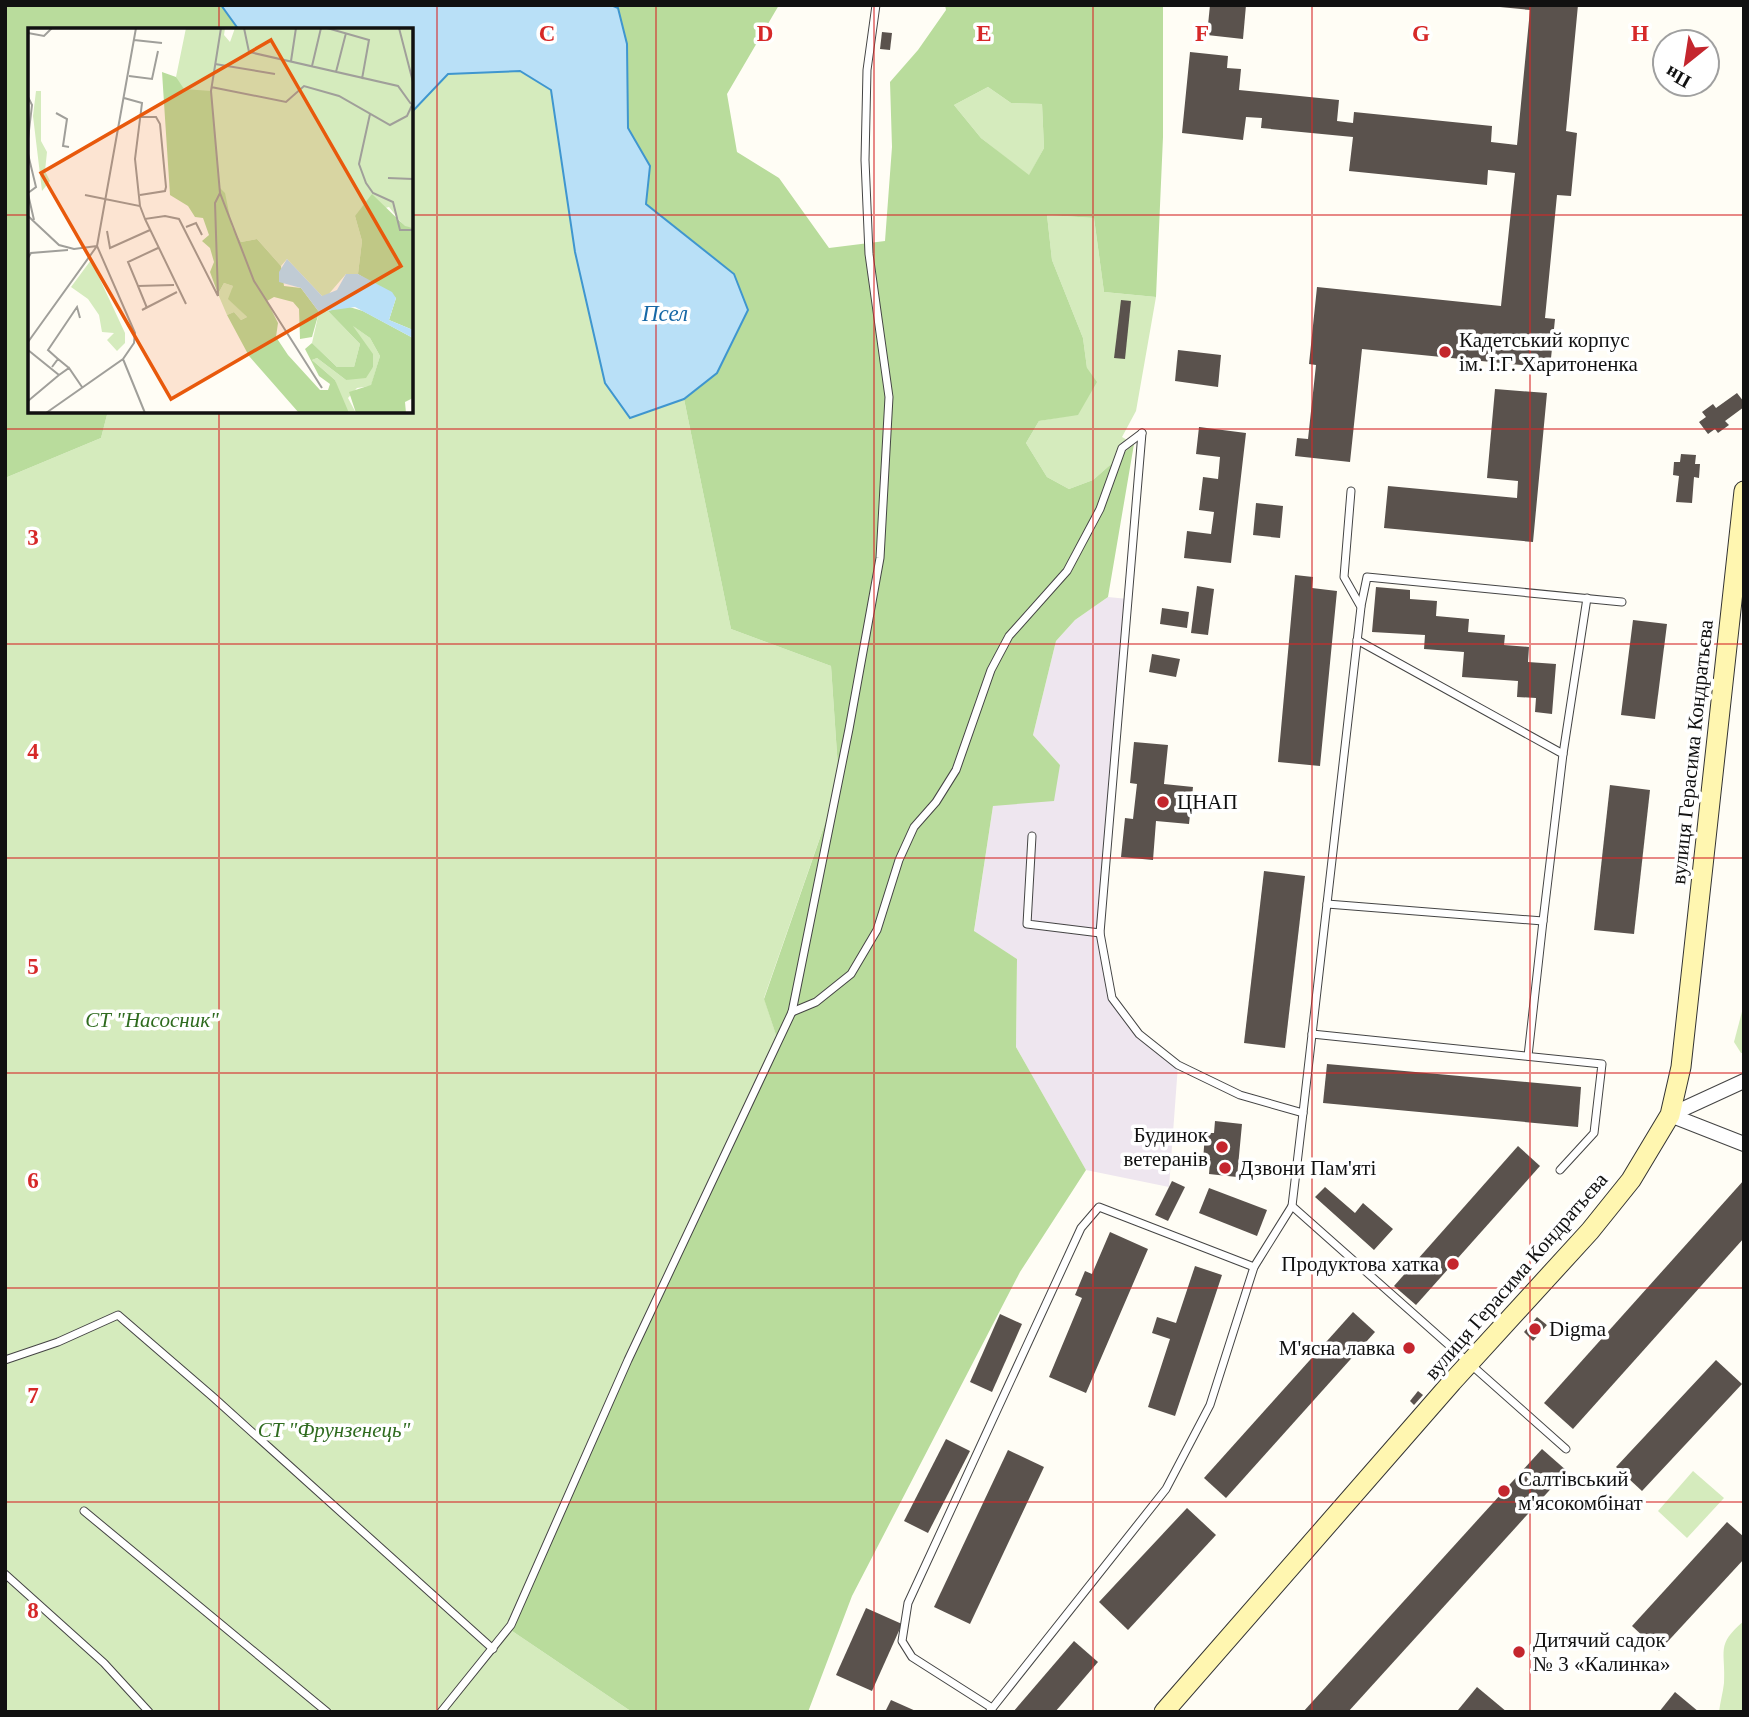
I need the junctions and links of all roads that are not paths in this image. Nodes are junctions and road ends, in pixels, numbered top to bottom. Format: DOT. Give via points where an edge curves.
graph roads {
  1 [pos="876,5"];
  2 [pos="1351,491"];
  3 [pos="1744,491"];
  4 [pos="1587,598"];
  5 [pos="1622,602"];
  6 [pos="1360,607"];
  7 [pos="1357,640"];
  8 [pos="1563,754"];
  9 [pos="1032,836"];
  10 [pos="1327,904"];
  11 [pos="1543,921"];
  12 [pos="1100,933"];
  13 [pos="792,1012"];
  14 [pos="1312,1034"];
  15 [pos="1528,1056"];
  16 [pos="1744,1081"];
  17 [pos="1303,1112"];
  18 [pos="1670,1115"];
  19 [pos="1744,1144"];
  20 [pos="1560,1170"];
  21 [pos="1292,1206"];
  22 [pos="1254,1267"];
  23 [pos="5,1360"];
  24 [pos="1469,1363"];
  25 [pos="1566,1448"];
  26 [pos="85,1511"];
  27 [pos="5,1574"];
  28 [pos="492,1648"];
  29 [pos="991,1710"];
  30 [pos="149,1712"];
  31 [pos="327,1712"];
  32 [pos="441,1712"];
  33 [pos="1164,1712"];
  1 -- 13 [label="lane" via="867,70 865,160 869,254 889,397 880,558"];
  2 -- 6 [label="lane" via="1344,577"];
  3 -- 18 [label="main road, вулиця Герасима Кондратьєва" via="1681,1067"];
  4 -- 5 [label="lane"];
  4 -- 6 [label="lane" via="1367,577"];
  4 -- 8 [label="lane"];
  6 -- 7 [label="lane"];
  7 -- 8 [label="lane"];
  7 -- 10 [label="lane"];
  8 -- 11 [label="lane"];
  9 -- 12 [label="lane" via="1027,924"];
  10 -- 11 [label="lane"];
  10 -- 14 [label="lane"];
  11 -- 15 [label="lane"];
  12 -- 13 [label="lane" via="1142,433 1122,448 1100,509 1067,571 1009,636 991,670 956,770 914,827 877,930 851,974 816,1002"];
  12 -- 17 [label="lane" via="1112,998 1139,1034 1178,1065 1240,1095"];
  13 -- 28 [label="lane" via="640,1335 511,1625"];
  14 -- 15 [label="lane"];
  14 -- 17 [label="lane"];
  15 -- 20 [label="lane" via="1602,1064 1594,1133"];
  16 -- 18 [label="street"];
  17 -- 21 [label="lane"];
  18 -- 19 [label="street"];
  18 -- 24 [label="main road, вулиця Герасима Кондратьєва" via="1631,1180 1590,1231"];
  21 -- 22 [label="lane"];
  21 -- 24 [label="lane"];
  22 -- 29 [label="lane" via="1210,1405 1166,1489"];
  22 -- 29 [label="lane" via="1099,1207 1081,1227 908,1603 902,1641 912,1657"];
  23 -- 28 [label="lane" via="118,1315"];
  24 -- 25 [label="lane"];
  24 -- 33 [label="main road, вулиця Герасима Кондратьєва"];
  26 -- 31 [label="lane"];
  27 -- 30 [label="lane" via="104,1663"];
  28 -- 32 [label="lane"];
}
